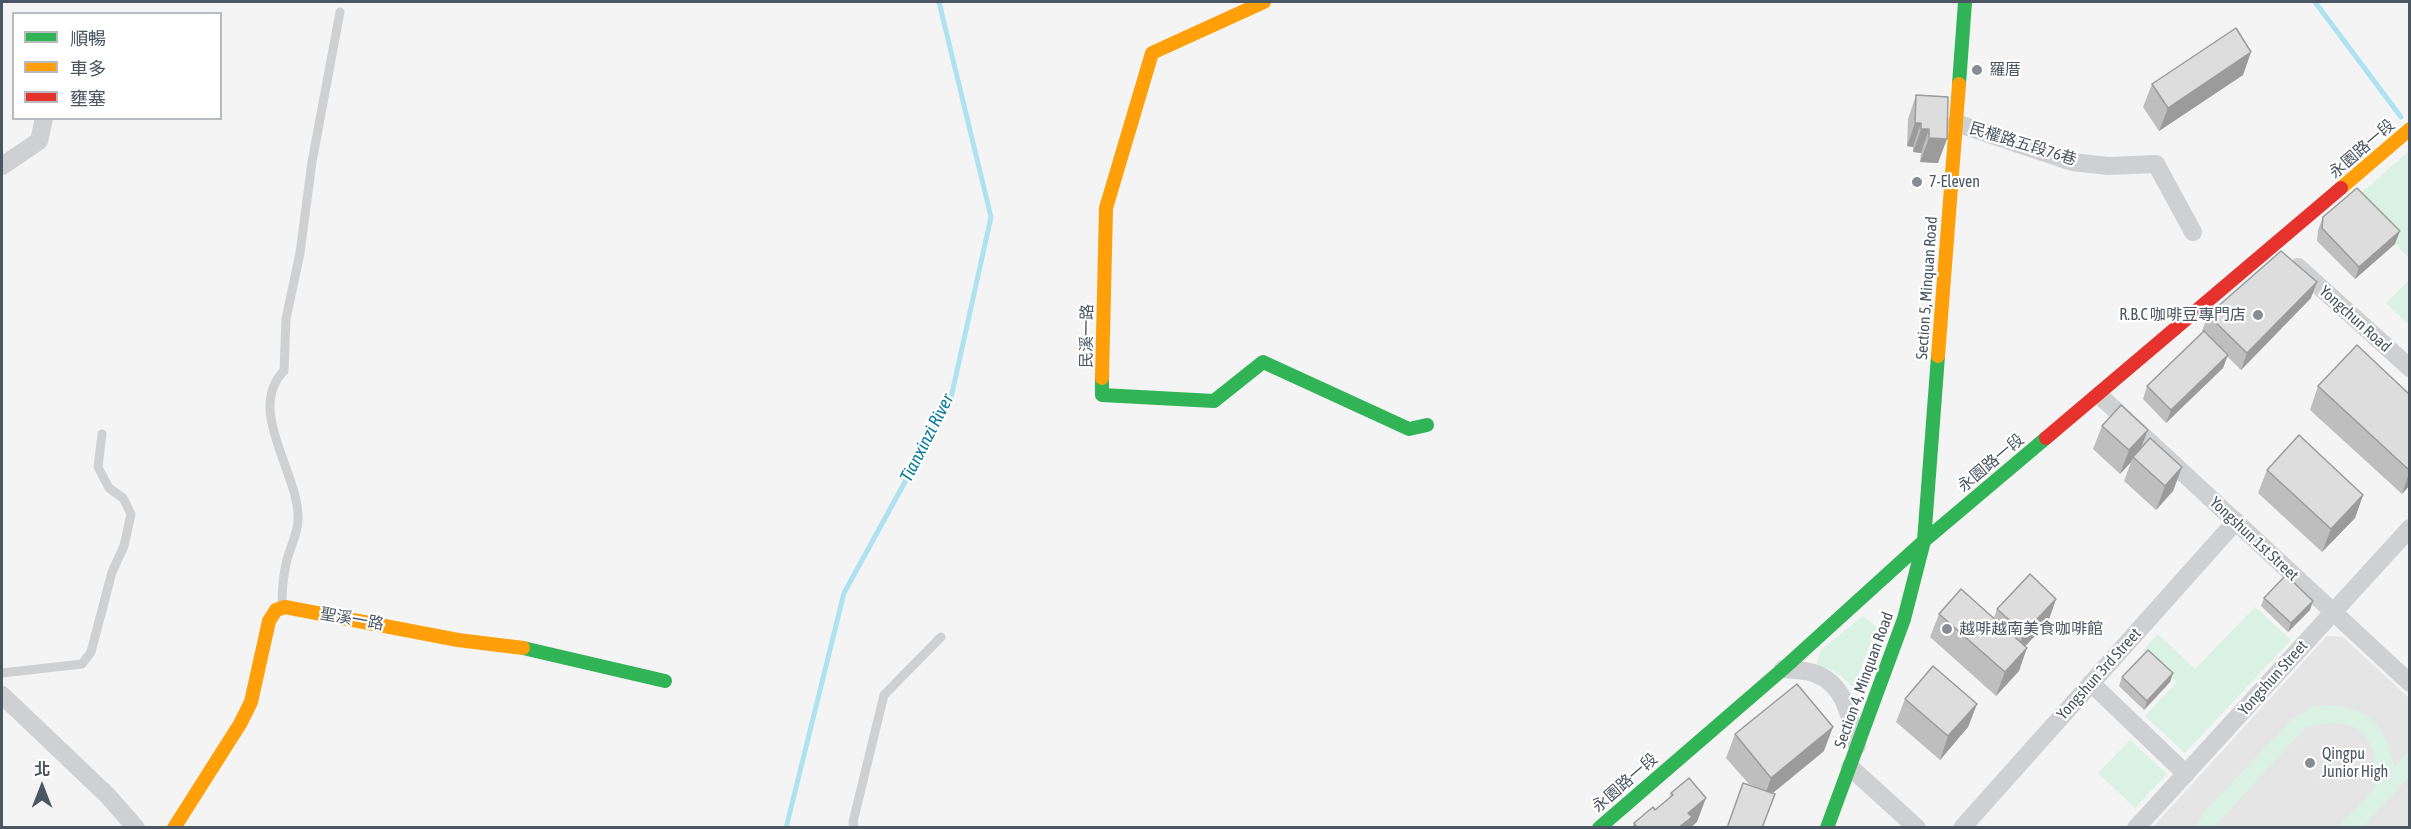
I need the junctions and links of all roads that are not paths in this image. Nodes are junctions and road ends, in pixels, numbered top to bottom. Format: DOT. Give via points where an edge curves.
graph roads {
  1 [pos="1264,2"];
  2 [pos="1965,2"];
  3 [pos="340,12"];
  4 [pos="44,120"];
  5 [pos="1956,123"];
  6 [pos="2409,129"];
  7 [pos="2,166"];
  8 [pos="2193,232"];
  9 [pos="2274,246"];
  10 [pos="2409,368"];
  11 [pos="2099,395"];
  12 [pos="1427,425"];
  13 [pos="102,434"];
  14 [pos="2236,521"];
  15 [pos="2409,528"];
  16 [pos="1924,541"];
  17 [pos="282,609"];
  18 [pos="2332,613"];
  19 [pos="941,637"];
  20 [pos="1783,669"];
  21 [pos="2,673"];
  22 [pos="665,681"];
  23 [pos="2091,683"];
  24 [pos="2409,683"];
  25 [pos="2,695"];
  26 [pos="1857,747"];
  27 [pos="1850,767"];
  28 [pos="2186,774"];
  29 [pos="136,828"];
  30 [pos="174,828"];
  31 [pos="854,828"];
  32 [pos="1599,828"];
  33 [pos="1827,828"];
  34 [pos="1917,828"];
  35 [pos="1962,828"];
  36 [pos="2136,828"];
  1 -- 12 [label="street, 民溪一路" via="1152,53 1106,208 1102,396 1214,401 1263,362 1409,429"];
  2 -- 5 [label="street, Section 5, Minquan Road"];
  3 -- 17 [label="lane" via="286,319 284,371 272,390 273,430 297,498 298,522 283,582"];
  4 -- 7 [label="street" via="39,141"];
  5 -- 8 [label="street, 民權路五段76巷" via="2072,162 2108,166 2156,164"];
  5 -- 16 [label="street, Section 5, Minquan Road"];
  6 -- 9 [label="street, 永園路一段"];
  9 -- 10 [label="street, Yongchun Road"];
  9 -- 11 [label="street, 永園路一段"];
  11 -- 14 [label="street, Yongshun 1st Street"];
  11 -- 16 [label="street, 永園路一段"];
  13 -- 21 [label="lane" via="98,467 109,488 123,498 131,514 91,652 82,664"];
  14 -- 18 [label="street, Yongshun 1st Street"];
  14 -- 23 [label="street, Yongshun 3rd Street"];
  15 -- 18 [label="street, Yongshun Street"];
  16 -- 20 [label="street, 永園路一段"];
  16 -- 26 [label="street, Section 4, Minquan Road" via="1904,619"];
  17 -- 22 [label="street, 聖溪一路" via="514,647"];
  17 -- 30 [label="street" via="276,610 269,621 251,702"];
  18 -- 24 [label="street, Yongshun 1st Street"];
  18 -- 28 [label="street, Yongshun Street"];
  19 -- 31 [label="lane" via="884,695"];
  20 -- 26 [label="street" via="1816,674 1835,685 1847,706"];
  20 -- 32 [label="street, 永園路一段"];
  23 -- 28 [label="street"];
  23 -- 35 [label="street, Yongshun 3rd Street"];
  25 -- 29 [label="street"];
  26 -- 27 [label="street, Section 4, Minquan Road"];
  27 -- 33 [label="street, Section 4, Minquan Road"];
  27 -- 34 [label="street"];
  28 -- 36 [label="street, Yongshun Street"];
}
